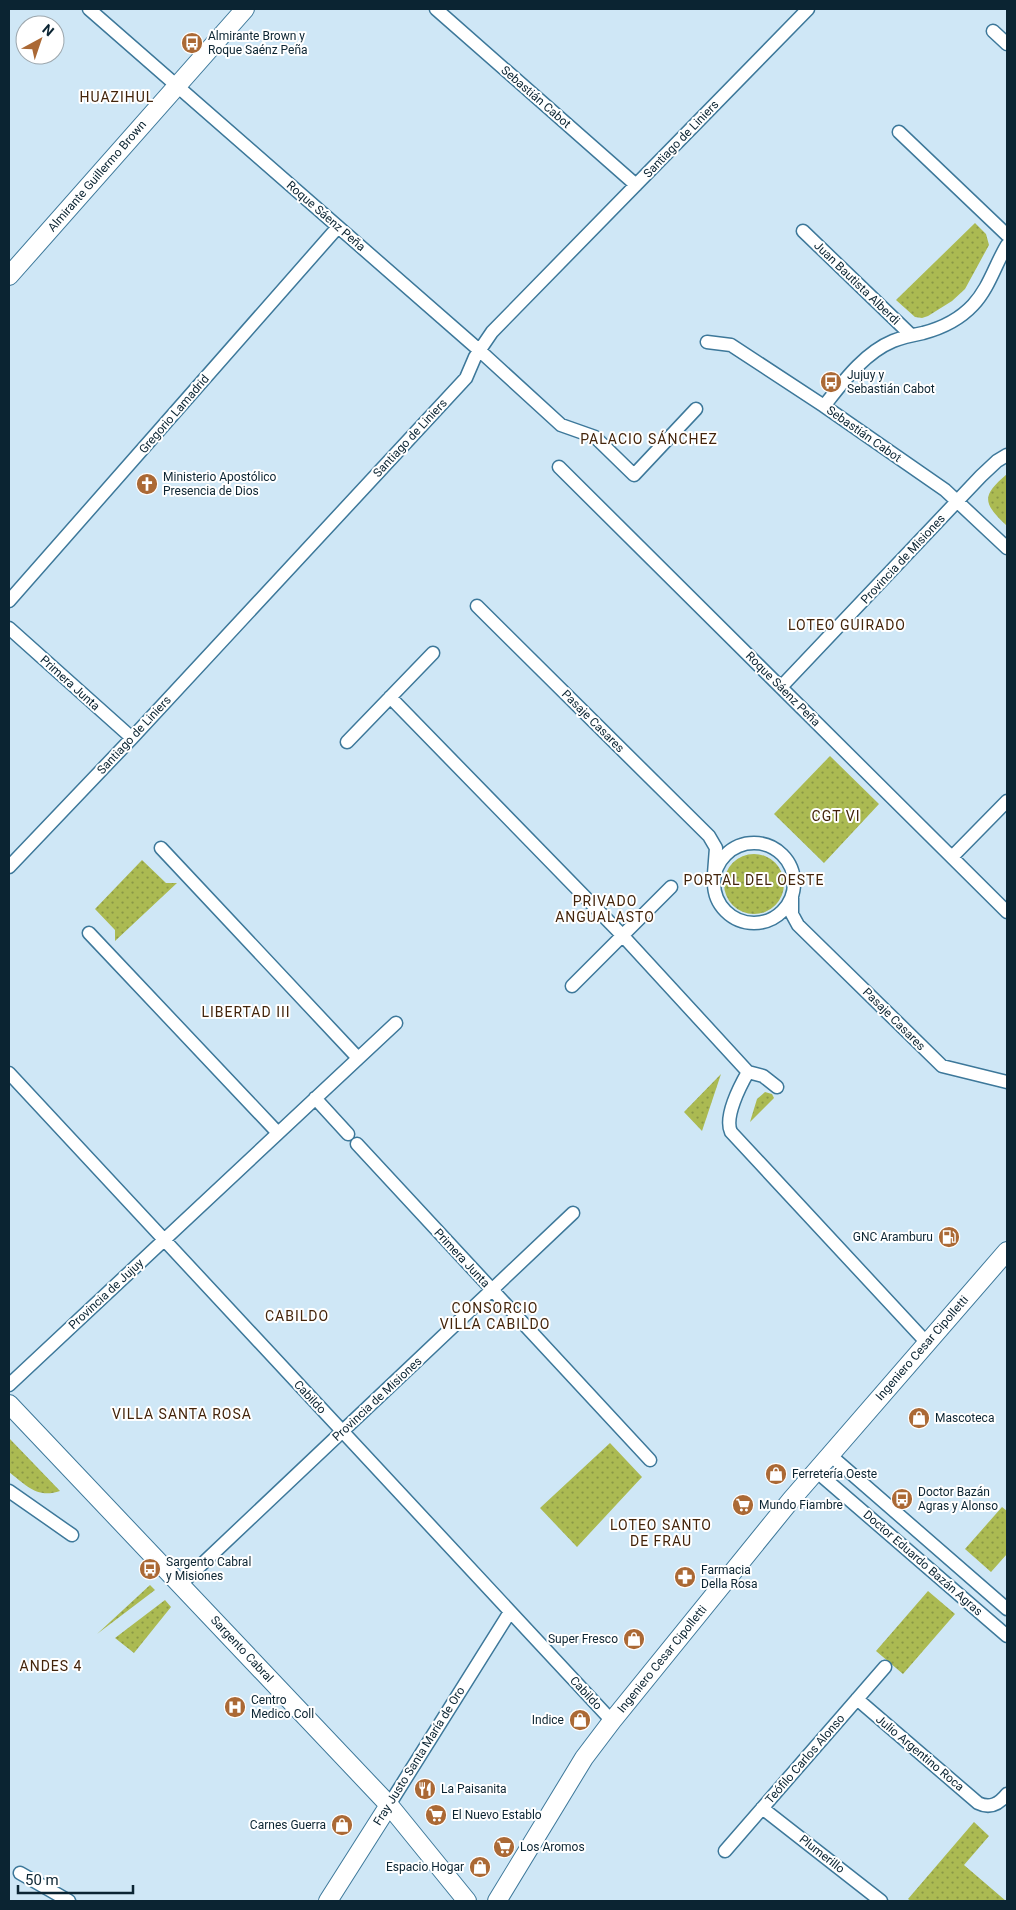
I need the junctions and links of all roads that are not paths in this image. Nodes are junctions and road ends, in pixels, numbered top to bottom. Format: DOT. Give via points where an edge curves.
graph roads {
  1 [pos="89,9"];
  2 [pos="246,9"];
  3 [pos="436,9"];
  4 [pos="808,9"];
  5 [pos="993,31"];
  6 [pos="1007,44"];
  7 [pos="177,86"];
  8 [pos="899,132"];
  9 [pos="636,185"];
  10 [pos="338,227"];
  11 [pos="803,231"];
  12 [pos="1007,235"];
  13 [pos="1007,245"];
  14 [pos="9,276"];
  15 [pos="911,336"];
  16 [pos="708,342"];
  17 [pos="479,350"];
  18 [pos="824,406"];
  19 [pos="696,409"];
  20 [pos="1007,455"];
  21 [pos="559,466"];
  22 [pos="958,501"];
  23 [pos="1007,548"];
  24 [pos="9,601"];
  25 [pos="477,606"];
  26 [pos="9,628"];
  27 [pos="433,653"];
  28 [pos="782,687"];
  29 [pos="390,697"];
  30 [pos="132,738"];
  31 [pos="347,742"];
  32 [pos="1007,802"];
  33 [pos="709,836"];
  34 [pos="739,846"];
  35 [pos="161,848"];
  36 [pos="952,858"];
  37 [pos="9,867"];
  38 [pos="714,874"];
  39 [pos="671,887"];
  40 [pos="792,896"];
  41 [pos="1007,912"];
  42 [pos="768,921"];
  43 [pos="798,925"];
  44 [pos="89,933"];
  45 [pos="623,936"];
  46 [pos="572,986"];
  47 [pos="396,1023"];
  48 [pos="358,1058"];
  49 [pos="748,1072"];
  50 [pos="9,1073"];
  51 [pos="1007,1082"];
  52 [pos="777,1087"];
  53 [pos="315,1098"];
  54 [pos="278,1133"];
  55 [pos="348,1134"];
  56 [pos="357,1144"];
  57 [pos="574,1213"];
  58 [pos="164,1239"];
  59 [pos="1007,1251"];
  60 [pos="492,1290"];
  61 [pos="927,1343"];
  62 [pos="9,1385"];
  63 [pos="9,1404"];
  64 [pos="342,1431"];
  65 [pos="830,1455"];
  66 [pos="650,1460"];
  67 [pos="816,1471"];
  68 [pos="9,1491"];
  69 [pos="72,1535"];
  70 [pos="181,1584"];
  71 [pos="1007,1609"];
  72 [pos="510,1612"];
  73 [pos="1007,1636"];
  74 [pos="885,1667"];
  75 [pos="857,1700"];
  76 [pos="612,1721"];
  77 [pos="1007,1794"];
  78 [pos="389,1805"];
  79 [pos="762,1808"];
  80 [pos="724,1851"];
  81 [pos="20,1873"];
  82 [pos="68,1901"];
  83 [pos="328,1901"];
  84 [pos="467,1901"];
  85 [pos="497,1901"];
  86 [pos="881,1901"];
  1 -- 7 [label="street, Roque Sáenz Peña"];
  2 -- 7 [label="main road, Almirante Guillermo Brown"];
  3 -- 9 [label="street, Sebastián Cabot"];
  4 -- 9 [label="street, Santiago de Liniers"];
  5 -- 6 [label="street"];
  7 -- 10 [label="street, Roque Sáenz Peña"];
  7 -- 14 [label="main road, Almirante Guillermo Brown"];
  8 -- 12 [label="street"];
  9 -- 17 [label="street, Santiago de Liniers" via="492,332"];
  10 -- 17 [label="street, Roque Sáenz Peña"];
  10 -- 24 [label="street, Gregorio Lamadrid"];
  11 -- 15 [label="street, Juan Bautista Alberdi"];
  13 -- 15 [label="street" via="984,291 972,306 949,323"];
  15 -- 18 [label="street" via="892,341 870,356 846,378"];
  16 -- 18 [label="street, Sebastián Cabot" via="731,345"];
  17 -- 19 [label="street, Roque Sáenz Peña" via="561,425 595,437 634,475"];
  17 -- 30 [label="street, Santiago de Liniers" via="466,378"];
  18 -- 22 [label="street, Sebastián Cabot"];
  20 -- 22 [label="street, Provincia de Misiones" via="988,468"];
  21 -- 28 [label="street, Roque Sáenz Peña"];
  22 -- 23 [label="street, Sebastián Cabot"];
  22 -- 28 [label="street, Provincia de Misiones"];
  25 -- 33 [label="street, Pasaje Casares"];
  26 -- 30 [label="street, Primera Junta"];
  27 -- 29 [label="street"];
  28 -- 36 [label="street, Roque Sáenz Peña"];
  29 -- 31 [label="street"];
  29 -- 45 [label="street"];
  30 -- 37 [label="street, Santiago de Liniers"];
  32 -- 36 [label="street"];
  33 -- 34 [label="street, Pasaje Casares" via="721,844"];
  33 -- 38 [label="street" via="716,848"];
  34 -- 38 [label="street" via="719,862"];
  34 -- 40 [label="street, Pasaje Casares" via="764,844 786,859 792,870"];
  35 -- 48 [label="street"];
  36 -- 41 [label="street, Roque Sáenz Peña"];
  38 -- 42 [label="street" via="716,899 732,917 744,922"];
  39 -- 45 [label="street"];
  40 -- 42 [label="street" via="783,911"];
  40 -- 43 [label="street, Pasaje Casares" via="792,914"];
  42 -- 43 [label="street" via="784,919"];
  43 -- 51 [label="street, Pasaje Casares" via="942,1066"];
  44 -- 54 [label="street"];
  45 -- 46 [label="street"];
  45 -- 49 [label="street"];
  47 -- 48 [label="street, Provincia de Jujuy"];
  48 -- 53 [label="street, Provincia de Jujuy"];
  49 -- 52 [label="street" via="763,1076"];
  49 -- 61 [label="street" via="729,1117 731,1132"];
  50 -- 58 [label="street, Cabildo"];
  53 -- 54 [label="street, Provincia de Jujuy"];
  53 -- 55 [label="street"];
  54 -- 58 [label="street, Provincia de Jujuy"];
  56 -- 60 [label="street, Primera Junta"];
  57 -- 60 [label="street, Provincia de Misiones"];
  58 -- 62 [label="street, Provincia de Jujuy"];
  58 -- 64 [label="street, Cabildo"];
  59 -- 61 [label="main road, Ingeniero Cesar Cipolletti"];
  60 -- 64 [label="street, Provincia de Misiones"];
  60 -- 66 [label="street, Primera Junta"];
  61 -- 65 [label="main road, Ingeniero Cesar Cipolletti"];
  63 -- 70 [label="main road, Sargento Cabral"];
  64 -- 70 [label="street, Provincia de Misiones"];
  64 -- 72 [label="street, Cabildo"];
  65 -- 67 [label="main road, Ingeniero Cesar Cipolletti"];
  65 -- 71 [label="street, Doctor Eduardo Bazán Agras"];
  67 -- 73 [label="street, Doctor Eduardo Bazán Agras"];
  67 -- 76 [label="main road, Ingeniero Cesar Cipolletti"];
  68 -- 69 [label="street"];
  70 -- 78 [label="main road, Sargento Cabral"];
  72 -- 76 [label="street, Cabildo"];
  72 -- 78 [label="street, Fray Justo Santa María de Oro"];
  74 -- 75 [label="street, Teófilo Carlos Alonso"];
  75 -- 77 [label="street, Julio Argentino Roca" via="984,1806 997,1805"];
  75 -- 79 [label="street, Teófilo Carlos Alonso"];
  76 -- 85 [label="main road, Ingeniero Cesar Cipolletti" via="584,1758"];
  78 -- 83 [label="main road, Fray Justo Santa María de Oro"];
  78 -- 84 [label="main road, Sargento Cabral"];
  79 -- 80 [label="street, Teófilo Carlos Alonso"];
  79 -- 86 [label="street, Plumerillo"];
  81 -- 82 [label="street"];
}
